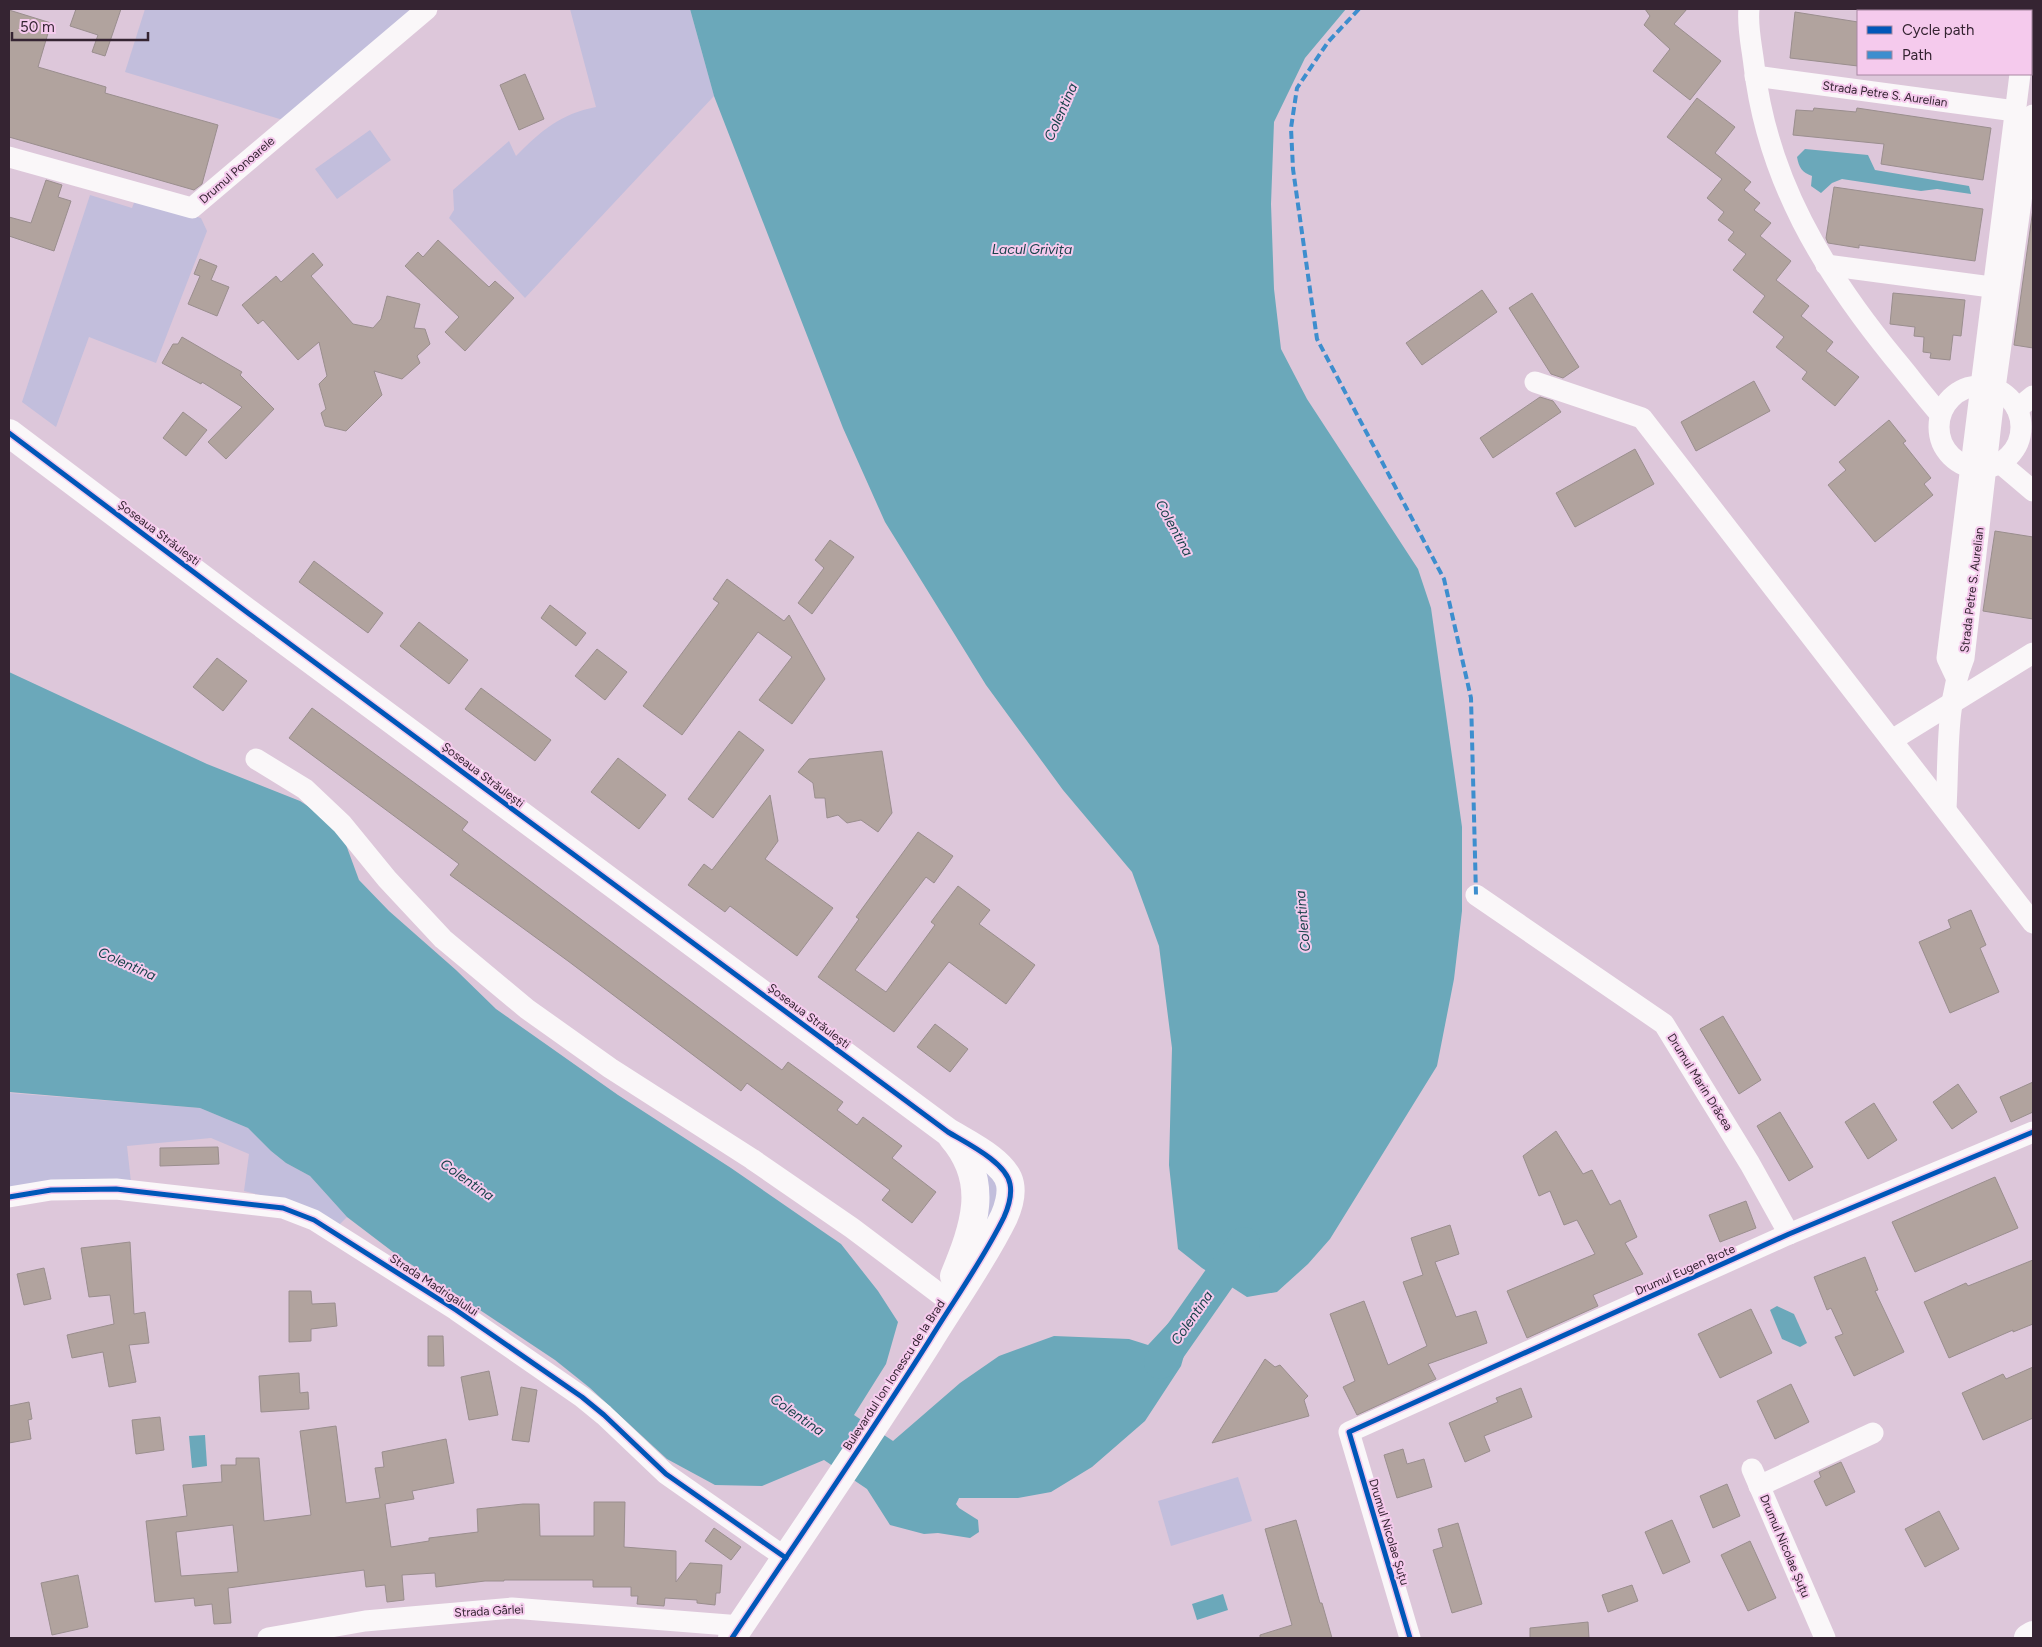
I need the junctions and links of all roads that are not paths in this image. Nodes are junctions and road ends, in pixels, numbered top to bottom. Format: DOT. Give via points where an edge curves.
graph roads {
  1 [pos="427,9"];
  2 [pos="1749,9"];
  3 [pos="2020,75"];
  4 [pos="1755,76"];
  5 [pos="2025,123"];
  6 [pos="9,157"];
  7 [pos="1826,265"];
  8 [pos="2000,288"];
  9 [pos="1535,382"];
  10 [pos="1988,387"];
  11 [pos="2025,402"];
  12 [pos="1940,414"];
  13 [pos="9,433"];
  14 [pos="1986,467"];
  15 [pos="2033,491"];
  16 [pos="2033,653"];
  17 [pos="1952,702"];
  18 [pos="1892,740"];
  19 [pos="256,759"];
  20 [pos="1946,808"];
  21 [pos="1476,895"];
  22 [pos="2033,923"];
  23 [pos="948,1132"];
  24 [pos="2033,1132"];
  25 [pos="9,1197"];
  26 [pos="1789,1234"];
  27 [pos="946,1298"];
  28 [pos="926,1345"];
  29 [pos="1349,1432"];
  30 [pos="1873,1433"];
  31 [pos="786,1558"];
  32 [pos="737,1632"];
  33 [pos="2033,1635"];
  34 [pos="268,1638"];
  35 [pos="1410,1638"];
  36 [pos="1825,1638"];
  37 [pos="2028,1638"];
  1 -- 6 [label="street, Drumul Ponoarele" via="192,208"];
  2 -- 4 [label="street"];
  3 -- 5 [label="street, Strada Petre S. Aurelian"];
  4 -- 5 [label="street, Strada Petre S. Aurelian"];
  4 -- 7 [label="street" via="1759,108 1784,182"];
  5 -- 8 [label="street, Strada Petre S. Aurelian"];
  7 -- 8 [label="street"];
  7 -- 12 [label="street" via="1862,319"];
  8 -- 10 [label="street, Strada Petre S. Aurelian"];
  9 -- 18 [label="street" via="1642,418"];
  10 -- 11 [label="street"];
  10 -- 12 [label="street" via="1964,389 1949,399"];
  10 -- 14 [label="street, Strada Petre S. Aurelian"];
  11 -- 14 [label="street" via="2020,440 2012,453"];
  12 -- 14 [label="street" via="1940,442 1948,454 1958,463"];
  13 -- 23 [label="street, Șoseaua Străulești"];
  14 -- 15 [label="street"];
  14 -- 17 [label="street, Strada Petre S. Aurelian" via="1947,658 1956,677"];
  16 -- 17 [label="street"];
  17 -- 18 [label="street"];
  17 -- 20 [label="street"];
  18 -- 20 [label="street"];
  19 -- 27 [label="street" via="305,789 342,824 443,939 527,1009 610,1068 852,1228"];
  20 -- 22 [label="street"];
  21 -- 26 [label="street, Drumul Marin Drăcea" via="1664,1024"];
  23 -- 27 [label="street, Bulevardul Ion Ionescu de la Brad" via="969,1161 976,1197 974,1223"];
  23 -- 28 [label="street, Bulevardul Ion Ionescu de la Brad" via="1001,1167 1011,1184 1010,1200 988,1246"];
  24 -- 26 [label="street, Drumul Eugen Brote"];
  25 -- 31 [label="street, Strada Madrigalului" via="51,1190 116,1189 283,1208 314,1220 456,1310 582,1397 666,1474"];
  26 -- 29 [label="street, Drumul Eugen Brote"];
  27 -- 28 [label="street, Bulevardul Ion Ionescu de la Brad"];
  28 -- 31 [label="street, Bulevardul Ion Ionescu de la Brad"];
  29 -- 35 [label="street, Drumul Nicolae Șuțu"];
  30 -- 36 [label="street, Drumul Nicolae Șuțu" via="1756,1478"];
  31 -- 32 [label="street, Bulevardul Ion Ionescu de la Brad"];
  32 -- 34 [label="street, Strada Gârlei" via="512,1608 365,1620"];
  33 -- 37 [label="street"];
}
